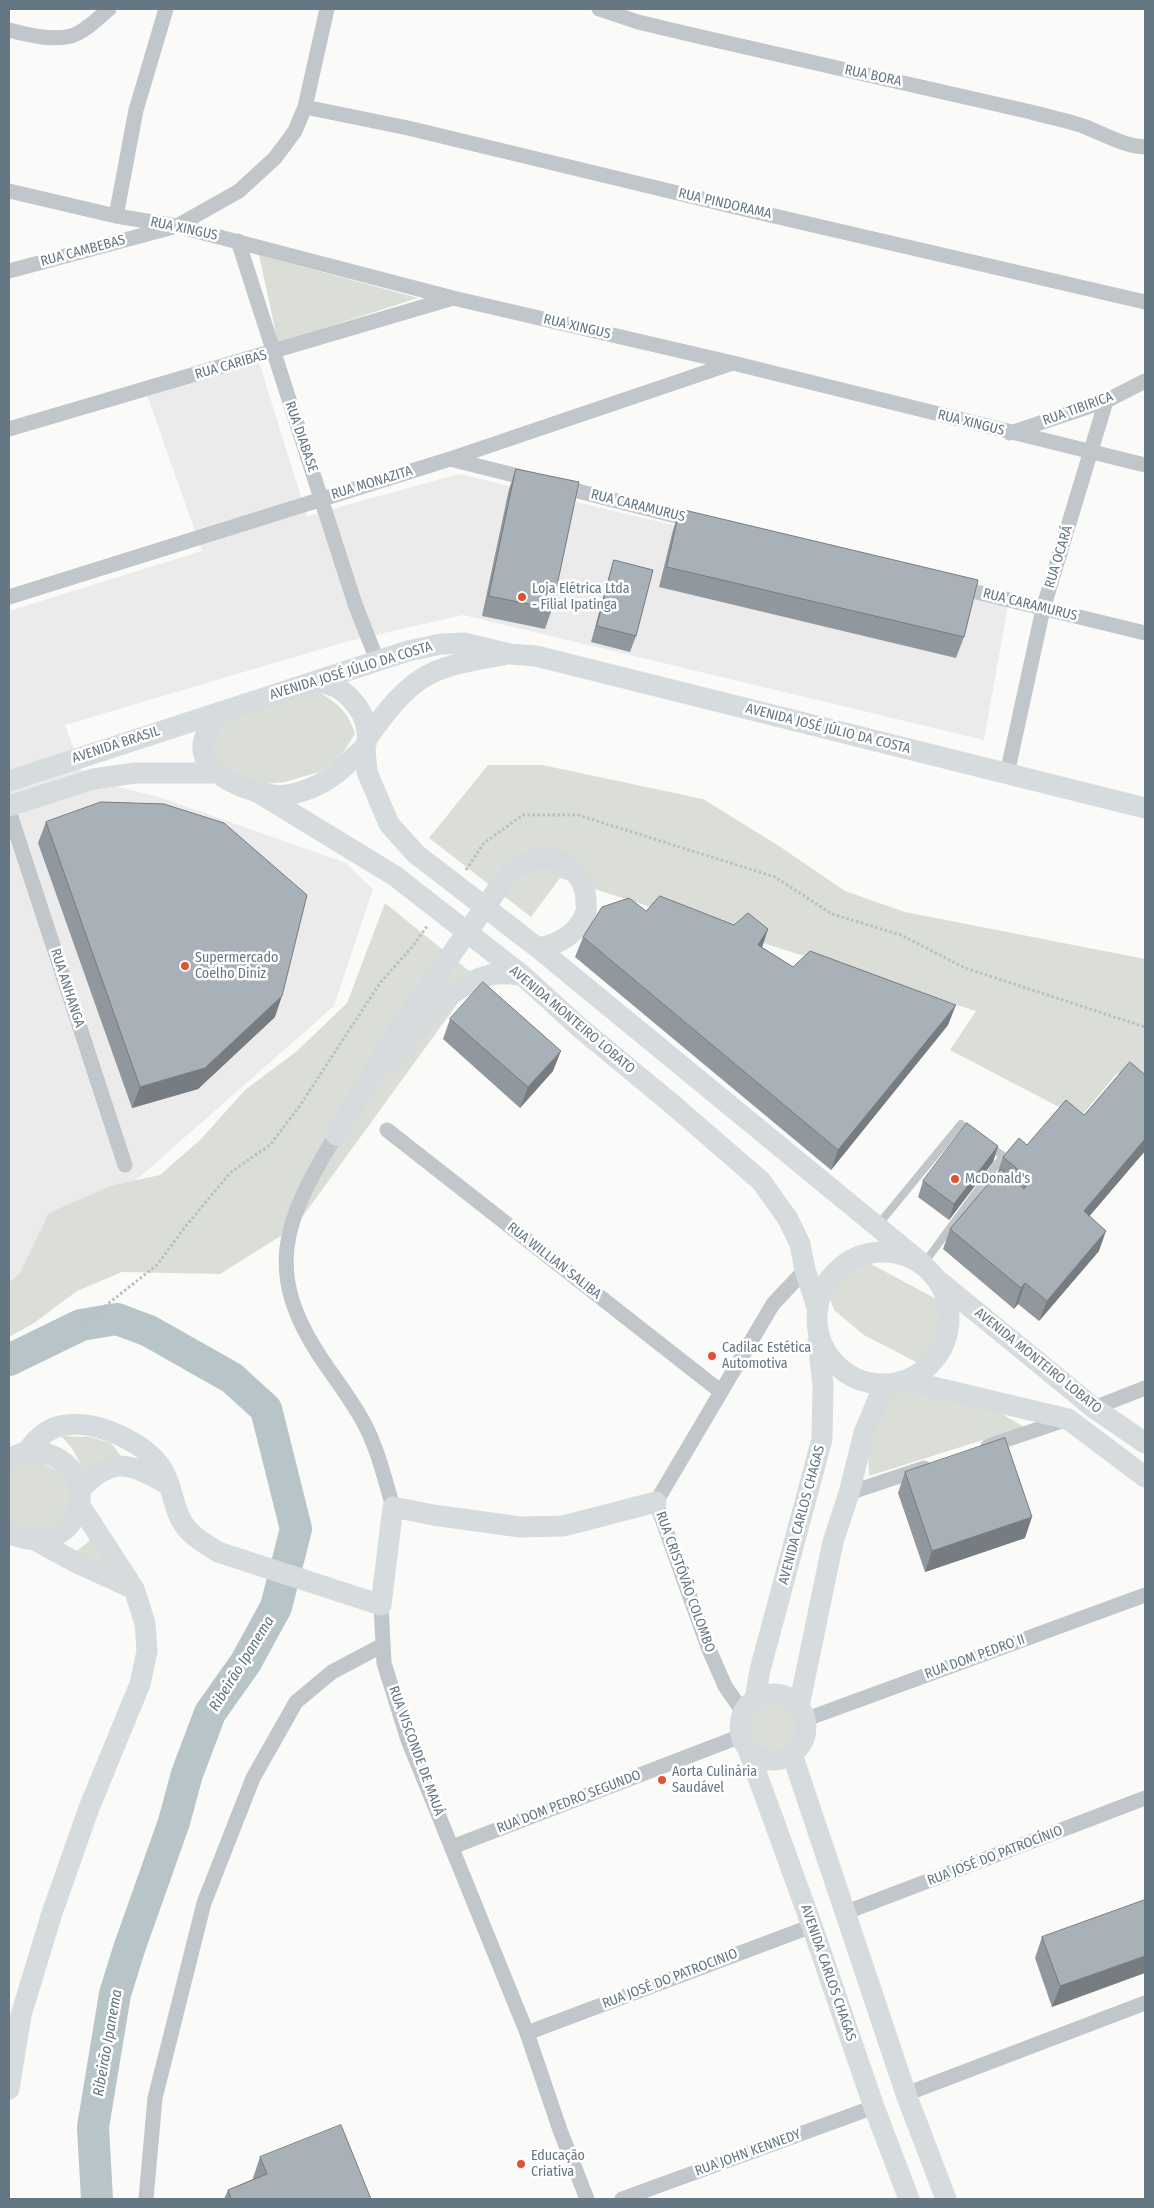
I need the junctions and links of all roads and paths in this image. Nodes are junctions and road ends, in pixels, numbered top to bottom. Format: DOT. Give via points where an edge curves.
graph roads {
  1 [pos="109,9"];
  2 [pos="166,9"];
  3 [pos="327,9"];
  4 [pos="599,9"];
  5 [pos="9,30"];
  6 [pos="304,107"];
  7 [pos="1145,147"];
  8 [pos="9,191"];
  9 [pos="116,216"];
  10 [pos="177,226"];
  11 [pos="238,241"];
  12 [pos="9,271"];
  13 [pos="453,298"];
  14 [pos="1145,302"];
  15 [pos="273,352"];
  16 [pos="733,363"];
  17 [pos="1145,381"];
  18 [pos="1106,400"];
  19 [pos="9,429"];
  20 [pos="1010,433"];
  21 [pos="1090,452"];
  22 [pos="450,459"];
  23 [pos="1145,465"];
  24 [pos="322,498"];
  25 [pos="708,524"];
  26 [pos="938,582"];
  27 [pos="9,597"];
  28 [pos="1043,609"];
  29 [pos="1145,633"];
  30 [pos="510,654"];
  31 [pos="378,660"];
  32 [pos="317,682"];
  33 [pos="224,711"];
  34 [pos="367,743"];
  35 [pos="214,772"];
  36 [pos="1006,774"];
  37 [pos="9,781"];
  38 [pos="259,793"];
  39 [pos="9,806"];
  40 [pos="1145,808"];
  41 [pos="9,811"];
  42 [pos="538,948"];
  43 [pos="522,975"];
  44 [pos="387,1130"];
  45 [pos="336,1135"];
  46 [pos="975,1135"];
  47 [pos="982,1140"];
  48 [pos="125,1165"];
  49 [pos="878,1225"];
  50 [pos="805,1270"];
  51 [pos="929,1270"];
  52 [pos="817,1307"];
  53 [pos="816,1329"];
  54 [pos="898,1382"];
  55 [pos="1145,1388"];
  56 [pos="720,1391"];
  57 [pos="1094,1408"];
  58 [pos="1068,1419"];
  59 [pos="1145,1443"];
  60 [pos="977,1450"];
  61 [pos="18,1456"];
  62 [pos="940,1462"];
  63 [pos="1145,1476"];
  64 [pos="170,1486"];
  65 [pos="849,1493"];
  66 [pos="79,1497"];
  67 [pos="656,1502"];
  68 [pos="393,1507"];
  69 [pos="9,1532"];
  70 [pos="35,1540"];
  71 [pos="9,1551"];
  72 [pos="134,1589"];
  73 [pos="1145,1595"];
  74 [pos="381,1605"];
  75 [pos="383,1645"];
  76 [pos="749,1706"];
  77 [pos="801,1713"];
  78 [pos="744,1742"];
  79 [pos="792,1754"];
  80 [pos="1145,1798"];
  81 [pos="452,1847"];
  82 [pos="844,1913"];
  83 [pos="812,1926"];
  84 [pos="1145,2003"];
  85 [pos="527,2033"];
  86 [pos="9,2089"];
  87 [pos="906,2094"];
  88 [pos="874,2107"];
  89 [pos="146,2199"];
  90 [pos="587,2199"];
  91 [pos="622,2199"];
  92 [pos="909,2199"];
  93 [pos="946,2199"];
  1 -- 5 [label="street" via="72,36 55,38"];
  2 -- 9 [label="street, RUA CAMBEBAS" via="136,110"];
  3 -- 6 [label="street, RUA CAMBEBAS"];
  4 -- 7 [label="street, RUA BORA" via="706,39 1031,112"];
  6 -- 10 [label="street, RUA CAMBEBAS" via="295,131 275,158 239,191"];
  6 -- 14 [label="street, RUA PINDORAMA"];
  8 -- 9 [label="street, RUA XINGUS"];
  9 -- 10 [label="street, RUA XINGUS"];
  10 -- 11 [label="street, RUA XINGUS"];
  10 -- 12 [label="street, RUA CAMBEBAS"];
  11 -- 13 [label="street, RUA XINGUS"];
  11 -- 15 [label="street, RUA DIABASE"];
  13 -- 15 [label="street, RUA CARIBAS"];
  13 -- 16 [label="street, RUA XINGUS"];
  15 -- 19 [label="street, RUA CARIBAS"];
  15 -- 24 [label="street, RUA DIABASE"];
  16 -- 20 [label="street, RUA XINGUS"];
  16 -- 22 [label="street, RUA MONAZITA"];
  17 -- 18 [label="street, RUA TIBIRICA"];
  18 -- 20 [label="street, RUA TIBIRICA"];
  18 -- 21 [label="street, RUA OCARÁ"];
  20 -- 21 [label="street, RUA XINGUS"];
  21 -- 23 [label="street, RUA XINGUS"];
  21 -- 28 [label="street, RUA OCARÁ"];
  22 -- 24 [label="street, RUA MONAZITA"];
  22 -- 25 [label="street, RUA CARAMURUS"];
  24 -- 27 [label="street, RUA MONAZITA"];
  24 -- 31 [label="street, RUA DIABASE" via="355,604"];
  26 -- 28 [label="street, RUA CARAMURUS"];
  28 -- 29 [label="street, RUA CARAMURUS"];
  28 -- 36 [label="street, RUA OCARÁ"];
  30 -- 31 [label="main road, AVENIDA JOSÉ JÚLIO DA COSTA" via="464,642 441,644"];
  30 -- 34 [label="main road, AVENIDA JOSÉ JÚLIO DA COSTA" via="458,663 427,676 401,696"];
  30 -- 36 [label="main road, AVENIDA JOSÉ JÚLIO DA COSTA" via="536,656"];
  31 -- 32 [label="main road, AVENIDA JOSÉ JÚLIO DA COSTA"];
  32 -- 33 [label="main road, AVENIDA JOSÉ JÚLIO DA COSTA"];
  32 -- 34 [label="main road" via="336,688 356,705 364,716"];
  33 -- 35 [label="main road" via="207,732 204,743 207,763"];
  33 -- 37 [label="main road, AVENIDA BRASIL"];
  34 -- 38 [label="main road" via="323,783 289,795"];
  34 -- 42 [label="main road, AVENIDA MONTEIRO LOBATO" via="367,772 388,824 416,854"];
  35 -- 38 [label="main road"];
  35 -- 39 [label="main road, AVENIDA BRASIL" via="136,773 93,779"];
  36 -- 40 [label="main road, AVENIDA JOSÉ JÚLIO DA COSTA"];
  38 -- 43 [label="main road, AVENIDA MONTEIRO LOBATO" via="395,876"];
  41 -- 48 [label="street, RUA ANHANGA"];
  42 -- 45 [label="main road" via="555,945 566,938 586,913 586,894 580,878 559,860 543,858 510,872 401,1025"];
  42 -- 49 [label="main road, AVENIDA MONTEIRO LOBATO"];
  43 -- 45 [label="main road" via="486,976 465,984 450,995 418,1029"];
  43 -- 50 [label="main road, AVENIDA MONTEIRO LOBATO" via="761,1181 788,1219 800,1244"];
  44 -- 56 [label="street, RUA WILLIAN SALIBA"];
  45 -- 68 [label="street, RUA VISCONDE DE MAUÁ" via="290,1225 286,1268 288,1289 306,1334 366,1427"];
  46 -- 49 [label="lane" via="961,1124"];
  47 -- 51 [label="lane" via="1004,1156"];
  49 -- 51 [label="main road, AVENIDA MONTEIRO LOBATO"];
  50 -- 52 [label="main road, AVENIDA MONTEIRO LOBATO"];
  50 -- 56 [label="street" via="774,1304"];
  51 -- 52 [label="main road" via="908,1257 876,1252 855,1258 837,1270 824,1287"];
  51 -- 54 [label="main road" via="944,1291 950,1308 950,1326 945,1344 924,1372"];
  51 -- 57 [label="main road, AVENIDA MONTEIRO LOBATO"];
  52 -- 53 [label="main road"];
  53 -- 54 [label="main road" via="828,1356 850,1377 878,1385"];
  53 -- 76 [label="main road, AVENIDA CARLOS CHAGAS" via="822,1385 822,1439"];
  54 -- 58 [label="main road, AVENIDA MONTEIRO LOBATO"];
  54 -- 65 [label="main road" via="878,1400 864,1433"];
  55 -- 57 [label="street"];
  56 -- 67 [label="street"];
  57 -- 59 [label="main road, AVENIDA MONTEIRO LOBATO"];
  58 -- 60 [label="street"];
  58 -- 63 [label="main road, AVENIDA MONTEIRO LOBATO"];
  61 -- 64 [label="main road" via="47,1431 67,1425 110,1431 144,1450 161,1467"];
  61 -- 66 [label="main road" via="42,1452 56,1456 72,1470"];
  62 -- 65 [label="street"];
  64 -- 66 [label="main road" via="145,1472 122,1465 100,1471"];
  64 -- 74 [label="main road" via="181,1521 196,1538 218,1552"];
  65 -- 77 [label="main road" via="833,1542"];
  66 -- 70 [label="main road" via="74,1518 65,1530 52,1537"];
  66 -- 72 [label="main road"];
  67 -- 68 [label="main road, RUA CRISTÓVÃO COLOMBO" via="563,1526 520,1527"];
  67 -- 76 [label="street, RUA CRISTÓVÃO COLOMBO" via="725,1686"];
  68 -- 74 [label="main road, RUA VISCONDE DE MAUÁ"];
  69 -- 70 [label="main road" via="23,1539"];
  70 -- 71 [label="main road"];
  70 -- 72 [label="main road"];
  72 -- 86 [label="main road" via="145,1623 147,1651 140,1684 89,1808 52,1913 21,2015"];
  73 -- 77 [label="street, RUA DOM PEDRO II"];
  74 -- 75 [label="street, RUA VISCONDE DE MAUÁ"];
  75 -- 81 [label="street, RUA VISCONDE DE MAUÁ" via="384,1663 408,1740"];
  75 -- 89 [label="street" via="332,1672 296,1702 253,1778 204,1902 155,2098"];
  76 -- 77 [label="main road" via="773,1694 791,1699"];
  76 -- 78 [label="main road" via="740,1720"];
  77 -- 79 [label="main road" via="806,1726 804,1736"];
  78 -- 79 [label="main road" via="763,1758 783,1758"];
  78 -- 81 [label="street, RUA DOM PEDRO SEGUNDO"];
  78 -- 83 [label="main road, AVENIDA CARLOS CHAGAS"];
  79 -- 82 [label="main road"];
  80 -- 82 [label="street, RUA JOSÉ DO PATROCÍNIO"];
  81 -- 85 [label="street, RUA VISCONDE DE MAUÁ"];
  82 -- 87 [label="main road"];
  83 -- 85 [label="street, RUA JOSÉ DO PATROCINIO"];
  83 -- 88 [label="main road, AVENIDA CARLOS CHAGAS"];
  84 -- 87 [label="street"];
  85 -- 90 [label="street, RUA VISCONDE DE MAUÁ"];
  87 -- 93 [label="main road"];
  88 -- 91 [label="street, RUA JOHN KENNEDY"];
  88 -- 92 [label="main road, AVENIDA CARLOS CHAGAS"];
}
